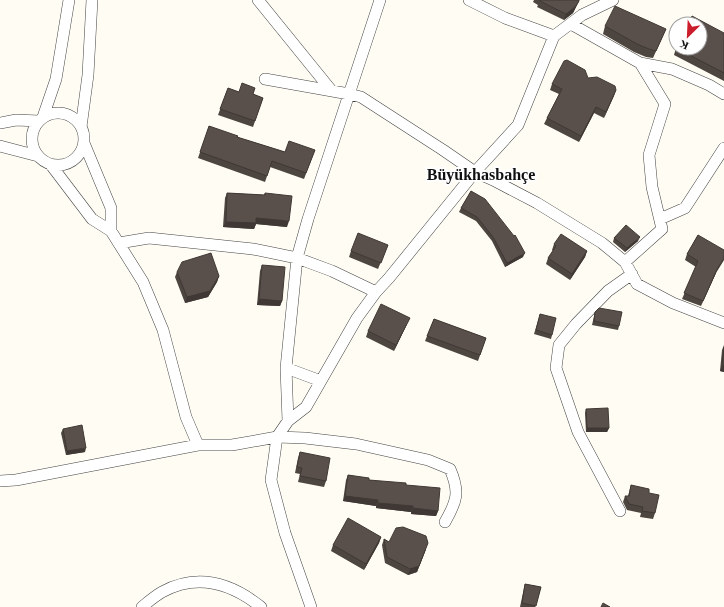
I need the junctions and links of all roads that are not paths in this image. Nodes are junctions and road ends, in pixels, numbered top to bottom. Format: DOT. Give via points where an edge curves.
graph roads {
  1 [pos="69,0"];
  2 [pos="92,0"];
  3 [pos="258,0"];
  4 [pos="380,0"];
  5 [pos="469,0"];
  6 [pos="612,0"];
  7 [pos="599,4"];
  8 [pos="571,24"];
  9 [pos="554,36"];
  10 [pos="640,63"];
  11 [pos="265,79"];
  12 [pos="331,90"];
  13 [pos="349,94"];
  14 [pos="724,94"];
  15 [pos="41,119"];
  16 [pos="0,123"];
  17 [pos="81,127"];
  18 [pos="84,143"];
  19 [pos="0,146"];
  20 [pos="724,148"];
  21 [pos="38,156"];
  22 [pos="52,165"];
  23 [pos="475,172"];
  24 [pos="660,219"];
  25 [pos="111,231"];
  26 [pos="119,243"];
  27 [pos="297,258"];
  28 [pos="625,262"];
  29 [pos="632,274"];
  30 [pos="376,292"];
  31 [pos="724,323"];
  32 [pos="286,368"];
  33 [pos="321,382"];
  34 [pos="288,421"];
  35 [pos="277,437"];
  36 [pos="198,445"];
  37 [pos="0,481"];
  38 [pos="620,512"];
  39 [pos="445,522"];
  40 [pos="142,607"];
  41 [pos="261,607"];
  42 [pos="310,607"];
  1 -- 15 [label="street" via="56,79"];
  2 -- 17 [label="street" via="88,74"];
  3 -- 12 [label="street"];
  4 -- 13 [label="street"];
  5 -- 9 [label="street" via="505,18"];
  6 -- 7 [label="street"];
  7 -- 8 [label="street"];
  8 -- 9 [label="street"];
  8 -- 10 [label="street"];
  9 -- 23 [label="street" via="518,124"];
  10 -- 14 [label="street" via="672,69"];
  10 -- 24 [label="street" via="665,104 649,155 652,187"];
  11 -- 12 [label="street"];
  12 -- 13 [label="street"];
  13 -- 23 [label="street" via="361,98"];
  13 -- 27 [label="street"];
  15 -- 16 [label="street"];
  15 -- 17 [label="street" via="53,113 64,113 74,118"];
  15 -- 21 [label="street" via="33,130 31,141"];
  17 -- 18 [label="street" via="84,132"];
  18 -- 22 [label="street" via="73,161"];
  18 -- 25 [label="street" via="111,208"];
  19 -- 21 [label="street"];
  20 -- 24 [label="street" via="686,208"];
  21 -- 22 [label="street"];
  22 -- 25 [label="street" via="92,219"];
  23 -- 28 [label="street" via="564,219 602,243"];
  23 -- 30 [label="street"];
  24 -- 28 [label="street" via="662,230"];
  25 -- 26 [label="street"];
  26 -- 27 [label="street" via="149,238 253,249"];
  26 -- 36 [label="street" via="143,282 163,330 186,417"];
  27 -- 30 [label="street"];
  27 -- 32 [label="street"];
  28 -- 29 [label="street"];
  29 -- 31 [label="street" via="637,284 673,303"];
  29 -- 38 [label="street" via="608,291 559,345 556,368 578,432"];
  30 -- 33 [label="street" via="357,318"];
  32 -- 33 [label="street"];
  32 -- 34 [label="street"];
  33 -- 34 [label="street" via="306,406"];
  34 -- 35 [label="street"];
  35 -- 36 [label="street" via="232,445"];
  35 -- 39 [label="street" via="356,444 428,460 450,469 456,482 456,498"];
  35 -- 42 [label="street" via="271,480"];
  36 -- 37 [label="street"];
  40 -- 41 [label="street" via="176,585 207,582 238,591"];
}
